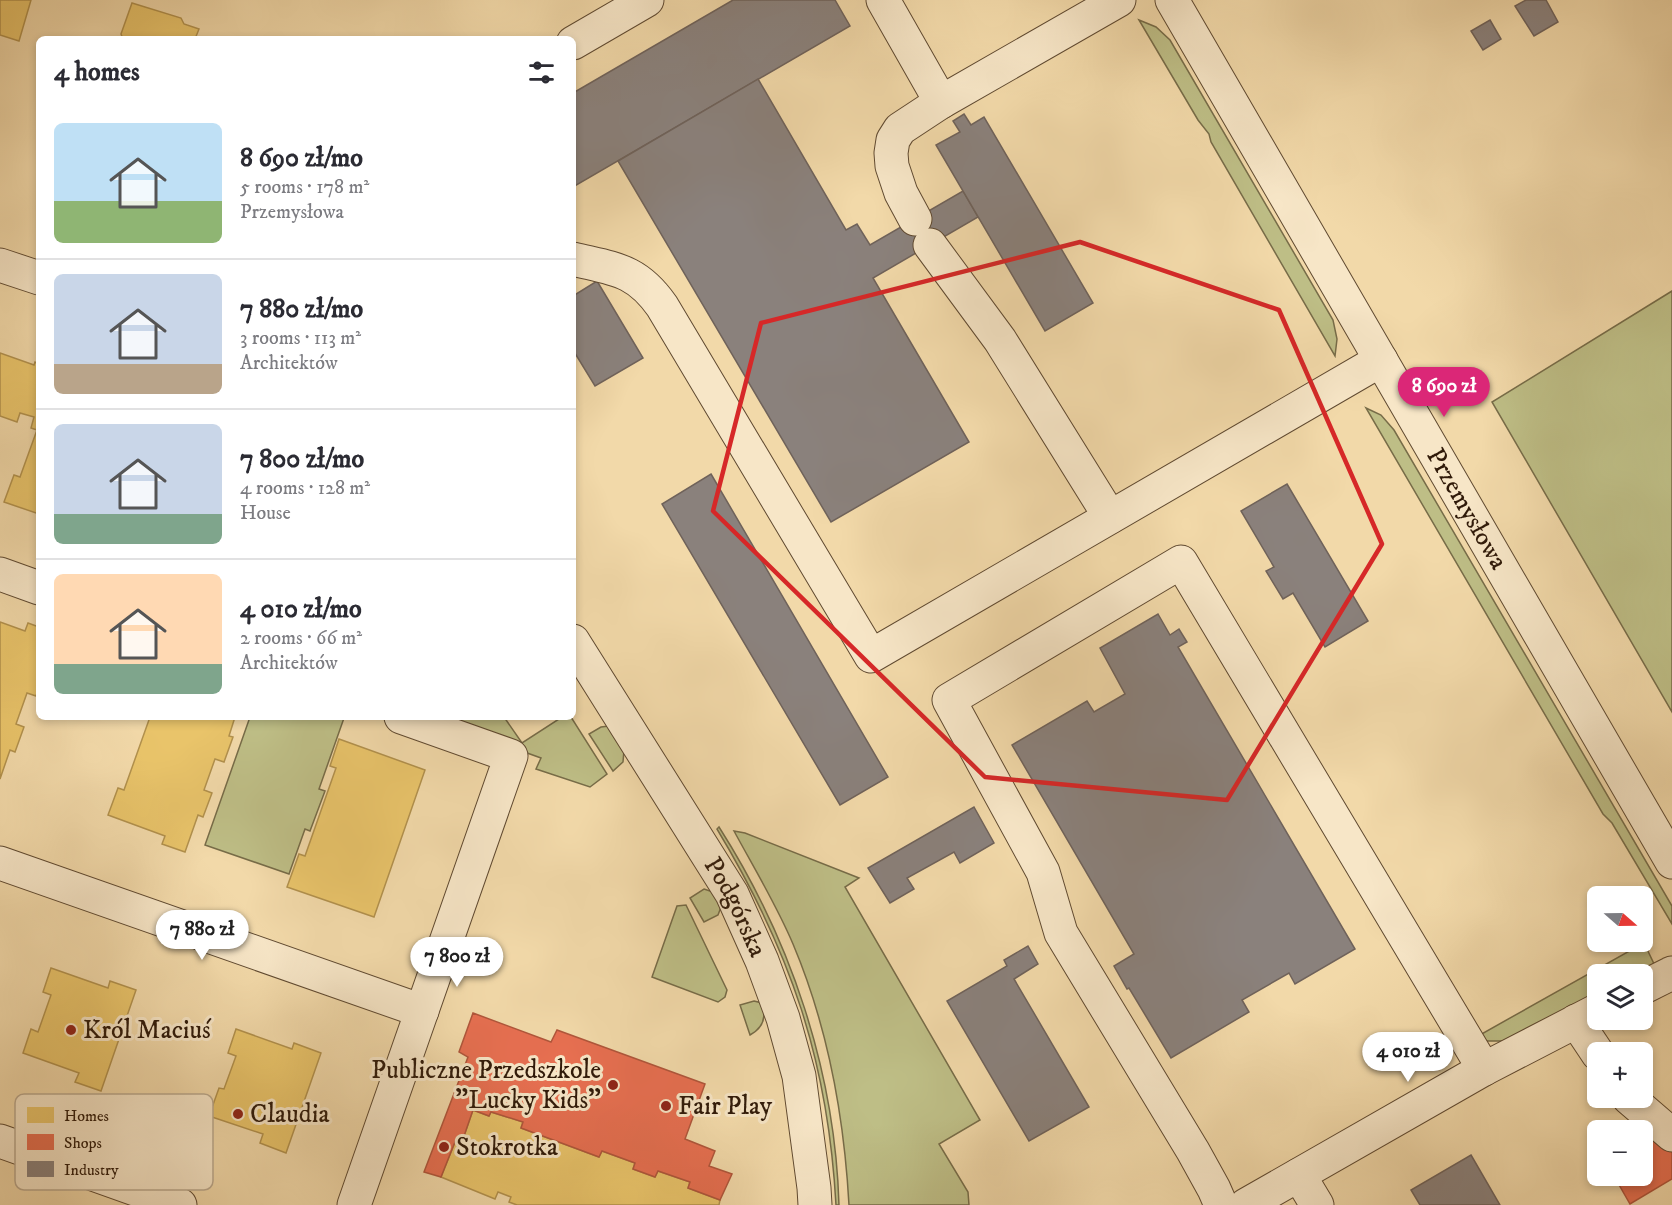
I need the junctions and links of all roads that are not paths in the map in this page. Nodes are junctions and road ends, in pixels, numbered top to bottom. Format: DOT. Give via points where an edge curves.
graph roads {
  1 [pos="647,0"];
  2 [pos="883,0"];
  3 [pos="1119,0"];
  4 [pos="1172,0"];
  5 [pos="576,41"];
  6 [pos="942,102"];
  7 [pos="576,260"];
  8 [pos="0,265"];
  9 [pos="36,277"];
  10 [pos="1381,360"];
  11 [pos="1110,517"];
  12 [pos="0,574"];
  13 [pos="36,587"];
  14 [pos="576,646"];
  15 [pos="409,720"];
  16 [pos="1672,862"];
  17 [pos="0,863"];
  18 [pos="1672,973"];
  19 [pos="1653,982"];
  20 [pos="422,1011"];
  21 [pos="1587,1016"];
  22 [pos="1484,1069"];
  23 [pos="1641,1108"];
  24 [pos="1672,1135"];
  25 [pos="0,1141"];
  26 [pos="15,1146"];
  27 [pos="1299,1175"];
  28 [pos="138,1190"];
  29 [pos="180,1205"];
  30 [pos="354,1205"];
  31 [pos="814,1205"];
  32 [pos="1221,1205"];
  33 [pos="1246,1205"];
  34 [pos="1317,1205"];
  1 -- 5 [label="street"];
  2 -- 6 [label="street"];
  3 -- 6 [label="street"];
  4 -- 10 [label="street, Przemysłowa"];
  6 -- 11 [label="street" via="910,120 893,140 891,153 901,193 923,232 1000,340"];
  7 -- 11 [label="street" via="616,270 649,288 871,656"];
  8 -- 9 [label="street"];
  10 -- 11 [label="street"];
  10 -- 16 [label="street, Przemysłowa"];
  12 -- 13 [label="street"];
  14 -- 31 [label="street, Podgórska" via="732,894 762,961 799,1076"];
  15 -- 20 [label="street" via="511,756"];
  17 -- 20 [label="street"];
  18 -- 19 [label="street"];
  20 -- 30 [label="street"];
  21 -- 22 [label="street"];
  22 -- 27 [label="street"];
  22 -- 32 [label="street" via="1181,562 949,700 1043,872 1061,933 1193,1151"];
  23 -- 24 [label="street"];
  25 -- 26 [label="street"];
  27 -- 33 [label="street"];
  27 -- 34 [label="street"];
  28 -- 29 [label="street"];
}
